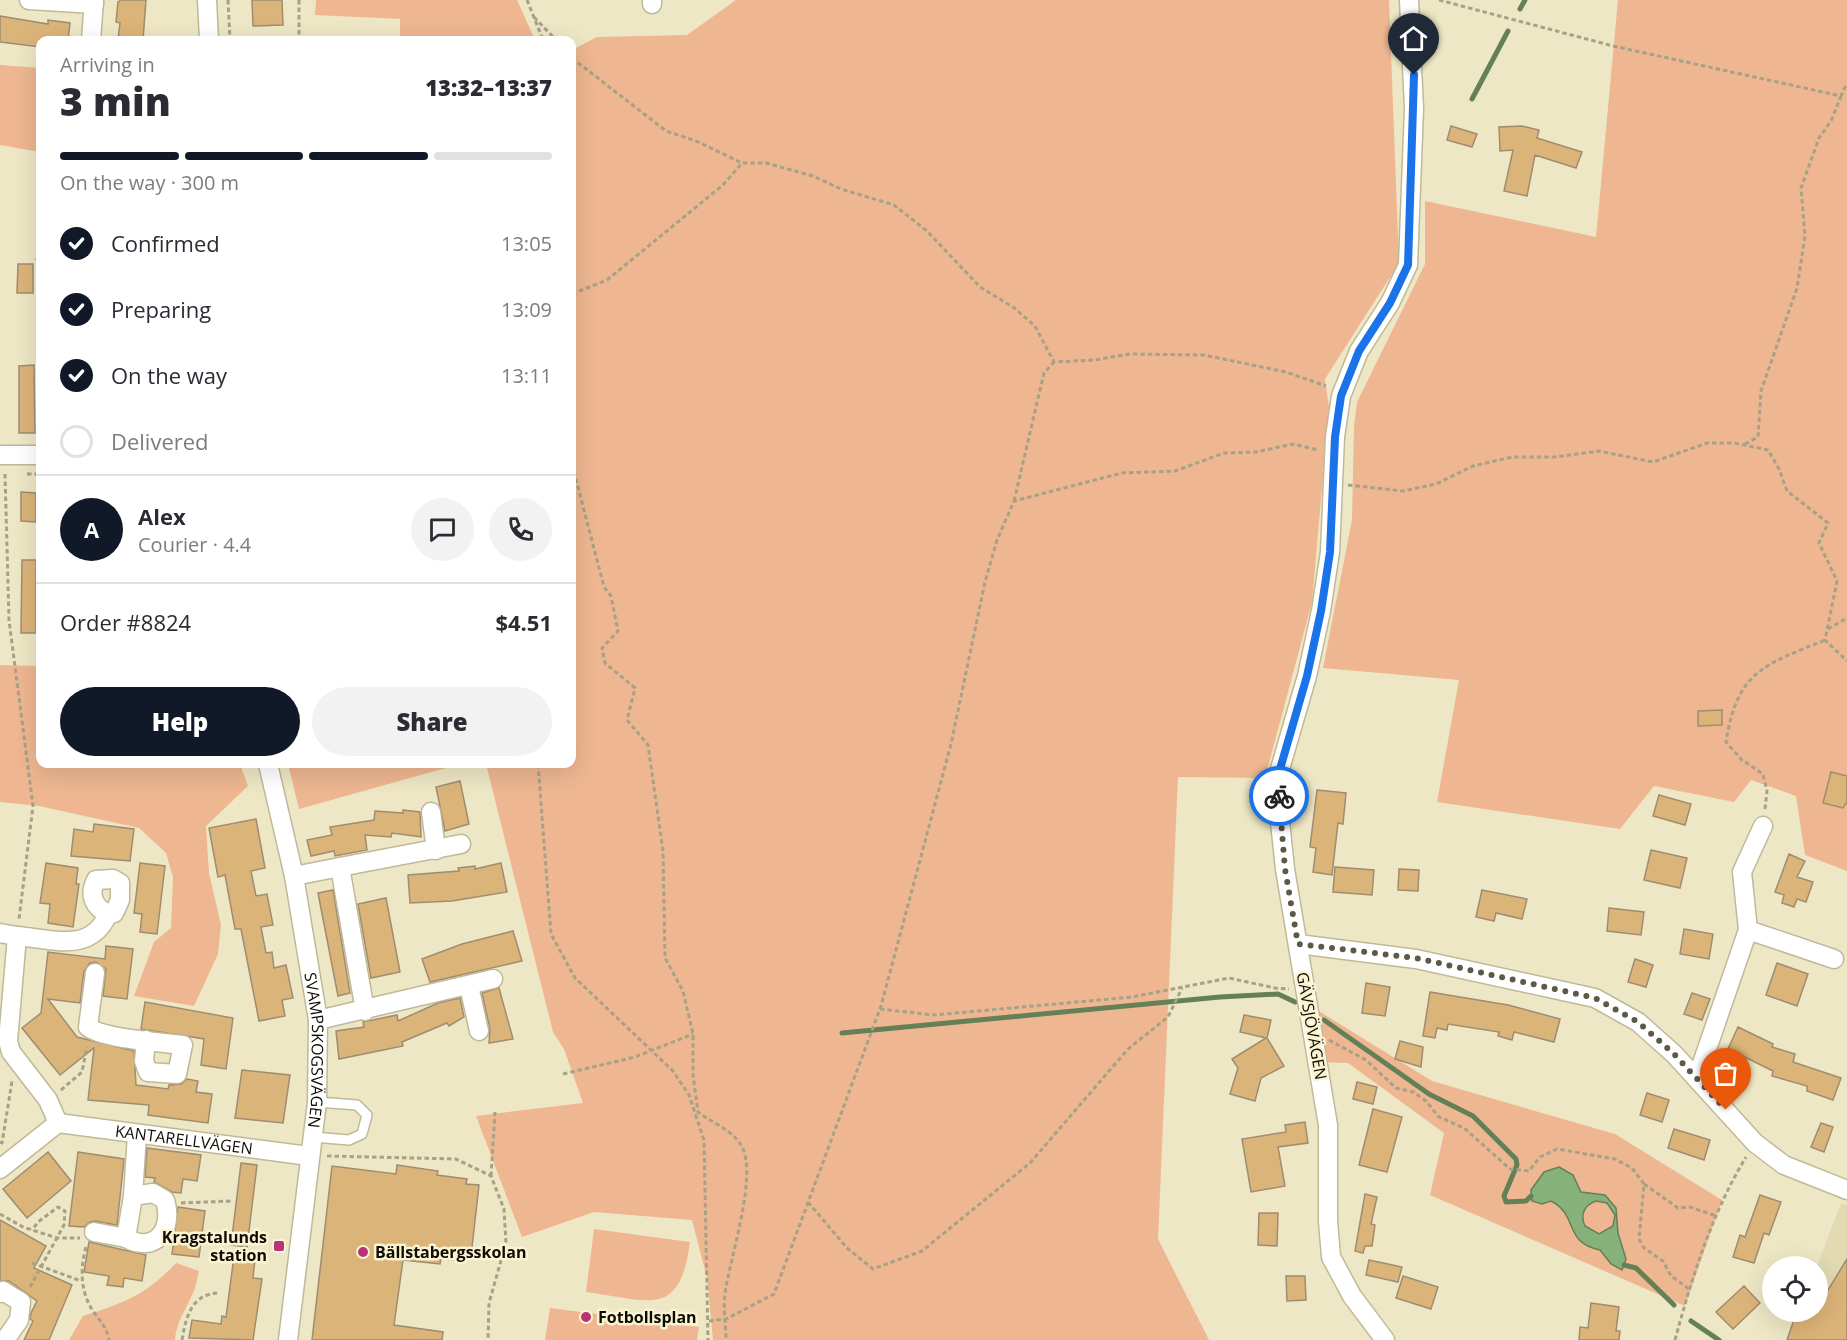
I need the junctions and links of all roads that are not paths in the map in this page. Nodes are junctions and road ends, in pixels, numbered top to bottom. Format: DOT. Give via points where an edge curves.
graph roads {
  1 [pos="28,0"];
  2 [pos="207,0"];
  3 [pos="1409,0"];
  4 [pos="94,2"];
  5 [pos="91,36"];
  6 [pos="209,36"];
  7 [pos="0,455"];
  8 [pos="36,455"];
  9 [pos="269,768"];
  10 [pos="431,812"];
  11 [pos="1763,826"];
  12 [pos="461,844"];
  13 [pos="436,850"];
  14 [pos="340,867"];
  15 [pos="294,876"];
  16 [pos="108,914"];
  17 [pos="1748,930"];
  18 [pos="8,934"];
  19 [pos="1298,944"];
  20 [pos="1834,958"];
  21 [pos="493,979"];
  22 [pos="91,980"];
  23 [pos="469,986"];
  24 [pos="365,1011"];
  25 [pos="318,1020"];
  26 [pos="479,1031"];
  27 [pos="146,1040"];
  28 [pos="1697,1078"];
  29 [pos="317,1102"];
  30 [pos="58,1123"];
  31 [pos="137,1134"];
  32 [pos="313,1137"];
  33 [pos="309,1156"];
  34 [pos="0,1169"];
  35 [pos="1847,1190"];
  36 [pos="133,1196"];
  37 [pos="94,1232"];
  38 [pos="126,1238"];
  39 [pos="0,1293"];
  40 [pos="5,1340"];
  41 [pos="288,1340"];
  42 [pos="1385,1340"];
  1 -- 4 [label="street"];
  2 -- 6 [label="street"];
  3 -- 19 [label="street, GÄVSJÖVÄGEN" via="1414,109 1408,265 1390,303 1359,351 1343,392 1335,437 1330,552 1321,611 1280,769 1278,803"];
  4 -- 5 [label="street"];
  7 -- 8 [label="street"];
  9 -- 15 [label="street, SVAMPSKOGSVÄGEN"];
  10 -- 13 [label="street"];
  11 -- 17 [label="street" via="1742,872"];
  12 -- 13 [label="street"];
  13 -- 14 [label="street"];
  14 -- 15 [label="street"];
  14 -- 24 [label="street"];
  15 -- 25 [label="street, SVAMPSKOGSVÄGEN"];
  16 -- 18 [label="street" via="102,928 90,938 74,942"];
  17 -- 20 [label="street"];
  17 -- 28 [label="street"];
  18 -- 30 [label="street" via="8,1041 15,1058 48,1100"];
  19 -- 28 [label="street" via="1416,958 1595,998 1638,1022"];
  19 -- 42 [label="street, GÄVSJÖVÄGEN" via="1328,1125 1331,1257 1352,1296"];
  21 -- 23 [label="street"];
  22 -- 27 [label="street" via="88,1027 96,1034"];
  23 -- 24 [label="street"];
  23 -- 26 [label="street"];
  24 -- 25 [label="street"];
  25 -- 29 [label="street, SVAMPSKOGSVÄGEN"];
  28 -- 35 [label="street" via="1755,1143 1784,1165"];
  29 -- 32 [label="street, SVAMPSKOGSVÄGEN"];
  29 -- 32 [label="lane" via="357,1105 367,1115 362,1134 349,1140"];
  30 -- 31 [label="street, KANTARELLVÄGEN"];
  30 -- 34 [label="street"];
  31 -- 33 [label="street, KANTARELLVÄGEN"];
  31 -- 36 [label="street"];
  32 -- 33 [label="street, SVAMPSKOGSVÄGEN"];
  33 -- 41 [label="street, SVAMPSKOGSVÄGEN"];
  36 -- 38 [label="street"];
  36 -- 38 [label="street" via="153,1193 165,1200 168,1227 162,1236 140,1242"];
  37 -- 38 [label="street"];
  39 -- 40 [label="street" via="3,1291 21,1302 19,1320"];
}
